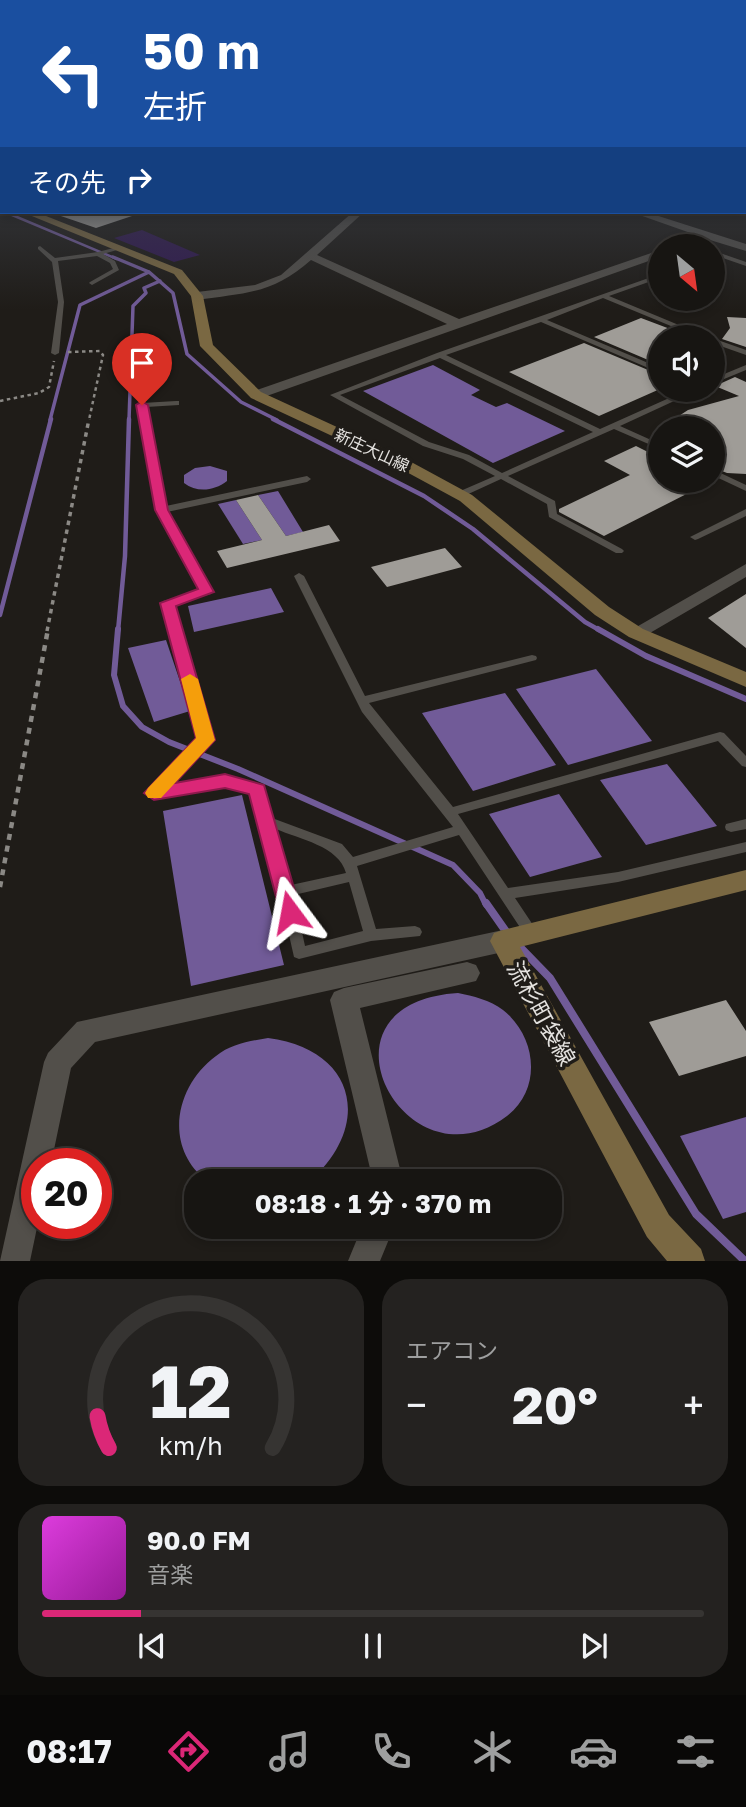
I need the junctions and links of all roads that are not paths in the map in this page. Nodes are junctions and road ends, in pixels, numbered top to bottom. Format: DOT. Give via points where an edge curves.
graph roads {
  1 [pos="32,214"];
  2 [pos="357,214"];
  3 [pos="642,214"];
  4 [pos="704,234"];
  5 [pos="725,241"];
  6 [pos="40,248"];
  7 [pos="121,248"];
  8 [pos="746,248"];
  9 [pos="98,254"];
  10 [pos="311,256"];
  11 [pos="648,257"];
  12 [pos="725,257"];
  13 [pos="53,260"];
  14 [pos="746,264"];
  15 [pos="648,280"];
  16 [pos="92,283"];
  17 [pos="197,296"];
  18 [pos="603,296"];
  19 [pos="541,320"];
  20 [pos="456,323"];
  21 [pos="675,325"];
  22 [pos="725,345"];
  23 [pos="55,353"];
  24 [pos="746,353"];
  25 [pos="440,355"];
  26 [pos="648,366"];
  27 [pos="746,367"];
  28 [pos="725,376"];
  29 [pos="256,395"];
  30 [pos="667,402"];
  31 [pos="176,403"];
  32 [pos="614,426"];
  33 [pos="600,432"];
  34 [pos="648,442"];
  35 [pos="502,476"];
  36 [pos="725,478"];
  37 [pos="307,480"];
  38 [pos="746,488"];
  39 [pos="461,494"];
  40 [pos="162,510"];
  41 [pos="746,512"];
  42 [pos="695,537"];
  43 [pos="619,551"];
  44 [pos="746,569"];
  45 [pos="299,576"];
  46 [pos="636,633"];
  47 [pos="532,658"];
  48 [pos="746,680"];
  49 [pos="362,701"];
  50 [pos="746,763"];
  51 [pos="450,812"];
  52 [pos="267,821"];
  53 [pos="746,824"];
  54 [pos="731,827"];
  55 [pos="462,830"];
  56 [pos="746,848"];
  57 [pos="352,869"];
  58 [pos="746,880"];
  59 [pos="286,891"];
  60 [pos="505,894"];
  61 [pos="415,932"];
  62 [pos="371,934"];
  63 [pos="532,934"];
  64 [pos="503,941"];
  65 [pos="467,974"];
  66 [pos="385,1169"];
  67 [pos="373,1239"];
  68 [pos="13,1261"];
  69 [pos="365,1261"];
  70 [pos="689,1261"];
  1 -- 7 [label="main road"];
  2 -- 10 [label="street"];
  3 -- 4 [label="street"];
  5 -- 8 [label="street"];
  6 -- 13 [label="lane"];
  7 -- 9 [label="lane"];
  7 -- 17 [label="main road" via="178,272"];
  9 -- 13 [label="lane"];
  9 -- 16 [label="lane" via="113,262 116,270"];
  10 -- 17 [label="street" via="272,283"];
  10 -- 20 [label="street"];
  11 -- 20 [label="street"];
  12 -- 14 [label="lane"];
  13 -- 23 [label="lane" via="61,302"];
  15 -- 18 [label="lane"];
  17 -- 29 [label="main road, 新庄大山線" via="207,346"];
  18 -- 19 [label="lane"];
  18 -- 21 [label="lane"];
  19 -- 25 [label="lane"];
  19 -- 26 [label="lane"];
  20 -- 29 [label="street"];
  22 -- 24 [label="lane"];
  25 -- 33 [label="lane"];
  25 -- 35 [label="lane" via="334,395 426,444 466,457"];
  27 -- 28 [label="lane"];
  29 -- 39 [label="main road, 新庄大山線"];
  30 -- 32 [label="lane"];
  31 -- 40 [label="lane" via="142,405"];
  32 -- 33 [label="lane"];
  32 -- 34 [label="lane"];
  33 -- 35 [label="lane"];
  35 -- 39 [label="lane"];
  35 -- 43 [label="lane" via="552,503 552,515"];
  36 -- 38 [label="lane"];
  37 -- 40 [label="lane"];
  39 -- 46 [label="main road, 新庄大山線" via="602,611"];
  40 -- 52 [label="lane" via="207,592 167,603 206,740 154,793 225,781 257,790"];
  41 -- 42 [label="lane"];
  44 -- 46 [label="street"];
  45 -- 49 [label="lane"];
  46 -- 48 [label="main road, 新庄大山線"];
  47 -- 49 [label="lane"];
  49 -- 51 [label="lane"];
  50 -- 51 [label="lane" via="720,736"];
  51 -- 55 [label="lane"];
  52 -- 57 [label="lane" via="337,848"];
  52 -- 59 [label="lane"];
  53 -- 54 [label="lane"];
  55 -- 57 [label="lane"];
  55 -- 60 [label="lane"];
  56 -- 60 [label="lane" via="618,877"];
  57 -- 59 [label="lane"];
  57 -- 62 [label="lane"];
  58 -- 63 [label="main road, 流杉町袋線"];
  59 -- 62 [label="lane" via="299,953"];
  60 -- 63 [label="lane"];
  61 -- 62 [label="lane"];
  63 -- 64 [label="main road, 流杉町袋線"];
  64 -- 68 [label="street" via="87,1031 58,1062"];
  64 -- 70 [label="main road, 流杉町袋線" via="658,1227"];
  65 -- 66 [label="street" via="344,1000"];
  67 -- 69 [label="street"];
}
